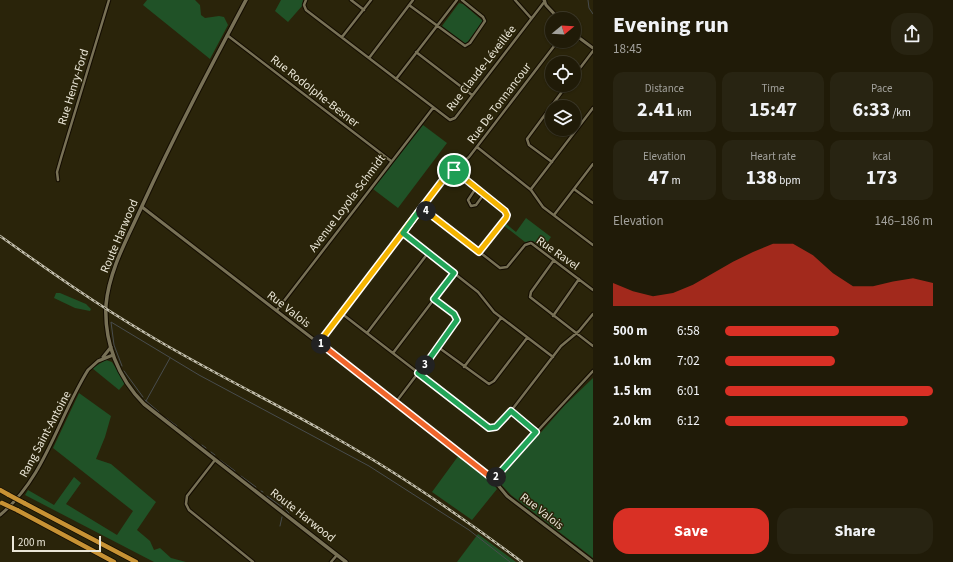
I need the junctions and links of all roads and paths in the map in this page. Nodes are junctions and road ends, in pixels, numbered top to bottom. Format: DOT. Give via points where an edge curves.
graph roads {
  1 [pos="109,0"];
  2 [pos="246,0"];
  3 [pos="306,0"];
  4 [pos="351,0"];
  5 [pos="371,0"];
  6 [pos="413,0"];
  7 [pos="457,0"];
  8 [pos="462,0"];
  9 [pos="515,0"];
  10 [pos="544,0"];
  11 [pos="409,5"];
  12 [pos="364,10"];
  13 [pos="553,12"];
  14 [pos="531,18"];
  15 [pos="437,26"];
  16 [pos="227,35"];
  17 [pos="342,37"];
  18 [pos="581,39"];
  19 [pos="553,48"];
  20 [pos="593,48"];
  21 [pos="593,51"];
  22 [pos="416,52"];
  23 [pos="369,58"];
  24 [pos="581,67"];
  25 [pos="396,79"];
  26 [pos="562,92"];
  27 [pos="472,95"];
  28 [pos="433,108"];
  29 [pos="593,108"];
  30 [pos="477,147"];
  31 [pos="391,161"];
  32 [pos="552,162"];
  33 [pos="593,164"];
  34 [pos="454,170"];
  35 [pos="58,180"];
  36 [pos="476,188"];
  37 [pos="531,189"];
  38 [pos="574,189"];
  39 [pos="484,194"];
  40 [pos="593,203"];
  41 [pos="142,207"];
  42 [pos="422,207"];
  43 [pos="554,215"];
  44 [pos="403,233"];
  45 [pos="593,245"];
  46 [pos="479,252"];
  47 [pos="428,253"];
  48 [pos="554,260"];
  49 [pos="454,273"];
  50 [pos="579,279"];
  51 [pos="593,290"];
  52 [pos="434,299"];
  53 [pos="277,310"];
  54 [pos="341,313"];
  55 [pos="593,314"];
  56 [pos="553,316"];
  57 [pos="501,318"];
  58 [pos="367,333"];
  59 [pos="576,334"];
  60 [pos="527,338"];
  61 [pos="319,343"];
  62 [pos="593,346"];
  63 [pos="111,347"];
  64 [pos="438,347"];
  65 [pos="393,353"];
  66 [pos="113,355"];
  67 [pos="553,357"];
  68 [pos="102,359"];
  69 [pos="464,367"];
  70 [pos="593,370"];
  71 [pos="418,373"];
  72 [pos="396,402"];
  73 [pos="511,411"];
  74 [pos="536,432"];
  75 [pos="215,460"];
  76 [pos="493,479"];
  77 [pos="0,490"];
  78 [pos="1,502"];
  79 [pos="0,515"];
  80 [pos="337,555"];
  81 [pos="114,562"];
  82 [pos="136,562"];
  83 [pos="253,562"];
  84 [pos="331,562"];
  85 [pos="346,562"];
  86 [pos="592,562"];
  1 -- 35 [label="street, Rue Henry-Ford" via="61,158"];
  2 -- 16 [label="main road, Route Harwood"];
  3 -- 17 [label="street, Rue Claude-Léveillée" via="305,8"];
  4 -- 12 [label="street"];
  5 -- 12 [label="street"];
  6 -- 11 [label="street"];
  7 -- 15 [label="street"];
  8 -- 15 [label="street" via="485,20 485,24 469,44 462,45"];
  9 -- 14 [label="street"];
  10 -- 13 [label="street"];
  10 -- 14 [label="street, Rue Claude-Léveillée"];
  11 -- 15 [label="street"];
  11 -- 23 [label="street"];
  12 -- 17 [label="street"];
  14 -- 27 [label="street, Rue Claude-Léveillée"];
  15 -- 22 [label="street"];
  16 -- 31 [label="street, Rue Rodolphe-Besner"];
  16 -- 41 [label="main road, Route Harwood"];
  17 -- 23 [label="street, Rue Claude-Léveillée"];
  18 -- 20 [label="street"];
  19 -- 30 [label="street, Rue De Tonnancour"];
  21 -- 24 [label="street"];
  22 -- 25 [label="street"];
  22 -- 27 [label="street"];
  23 -- 25 [label="street, Rue Claude-Léveillée"];
  25 -- 28 [label="street, Rue Claude-Léveillée"];
  26 -- 32 [label="street" via="527,139 529,144"];
  27 -- 28 [label="street, Rue Claude-Léveillée" via="454,119 449,119"];
  28 -- 31 [label="street, Avenue Loyola-Schmidt"];
  29 -- 32 [label="street"];
  30 -- 34 [label="street, Rue De Tonnancour"];
  30 -- 37 [label="street"];
  31 -- 53 [label="street, Avenue Loyola-Schmidt"];
  32 -- 37 [label="street"];
  33 -- 38 [label="street"];
  34 -- 36 [label="street"];
  34 -- 42 [label="street, Rue De Tonnancour"];
  36 -- 39 [label="street"];
  36 -- 39 [label="street" via="468,200 471,206 475,206"];
  37 -- 43 [label="street" via="543,207"];
  38 -- 40 [label="street"];
  38 -- 43 [label="street"];
  39 -- 46 [label="street" via="507,215"];
  41 -- 53 [label="street, Rue Valois"];
  41 -- 63 [label="main road, Route Harwood" via="118,258 110,283 106,314"];
  42 -- 44 [label="street, Rue De Tonnancour"];
  42 -- 46 [label="street, Rue Ravel"];
  43 -- 45 [label="street"];
  44 -- 47 [label="street"];
  44 -- 54 [label="street, Rue De Tonnancour"];
  46 -- 48 [label="street, Rue Ravel" via="505,269 526,244 531,243"];
  47 -- 49 [label="street"];
  47 -- 58 [label="street"];
  48 -- 50 [label="street, Rue Ravel"];
  48 -- 56 [label="street" via="530,295 532,300"];
  49 -- 52 [label="street"];
  49 -- 57 [label="street" via="478,292 490,309"];
  50 -- 51 [label="street, Rue Ravel"];
  50 -- 56 [label="street"];
  52 -- 64 [label="street" via="457,319"];
  52 -- 65 [label="street"];
  53 -- 61 [label="street, Rue Valois"];
  54 -- 58 [label="street"];
  54 -- 61 [label="street, Rue De Tonnancour"];
  55 -- 59 [label="street"];
  56 -- 59 [label="street"];
  57 -- 60 [label="street"];
  57 -- 69 [label="street"];
  58 -- 65 [label="street"];
  59 -- 62 [label="street"];
  59 -- 67 [label="street" via="562,345"];
  60 -- 67 [label="street"];
  60 -- 69 [label="street" via="491,383 484,382"];
  61 -- 72 [label="street, Rue Valois"];
  63 -- 66 [label="main road, Route Harwood"];
  63 -- 68 [label="street, Rang Saint-Antoine"];
  64 -- 69 [label="street"];
  64 -- 71 [label="street"];
  65 -- 71 [label="street"];
  66 -- 68 [label="street, Rang Saint-Antoine"];
  66 -- 75 [label="main road, Route Harwood" via="141,401"];
  67 -- 73 [label="street"];
  68 -- 79 [label="street, Rang Saint-Antoine" via="86,373 26,488"];
  70 -- 74 [label="street"];
  71 -- 72 [label="street"];
  71 -- 73 [label="street" via="490,428 497,426"];
  72 -- 76 [label="street, Rue Valois"];
  73 -- 74 [label="street"];
  74 -- 76 [label="street"];
  75 -- 80 [label="main road, Route Harwood"];
  75 -- 83 [label="street" via="187,496 186,505"];
  76 -- 86 [label="street, Rue Valois" via="509,497"];
  77 -- 82 [label="highway, bridge"];
  78 -- 81 [label="highway, bridge"];
  80 -- 84 [label="street"];
  80 -- 85 [label="main road, Route Harwood"];
}
